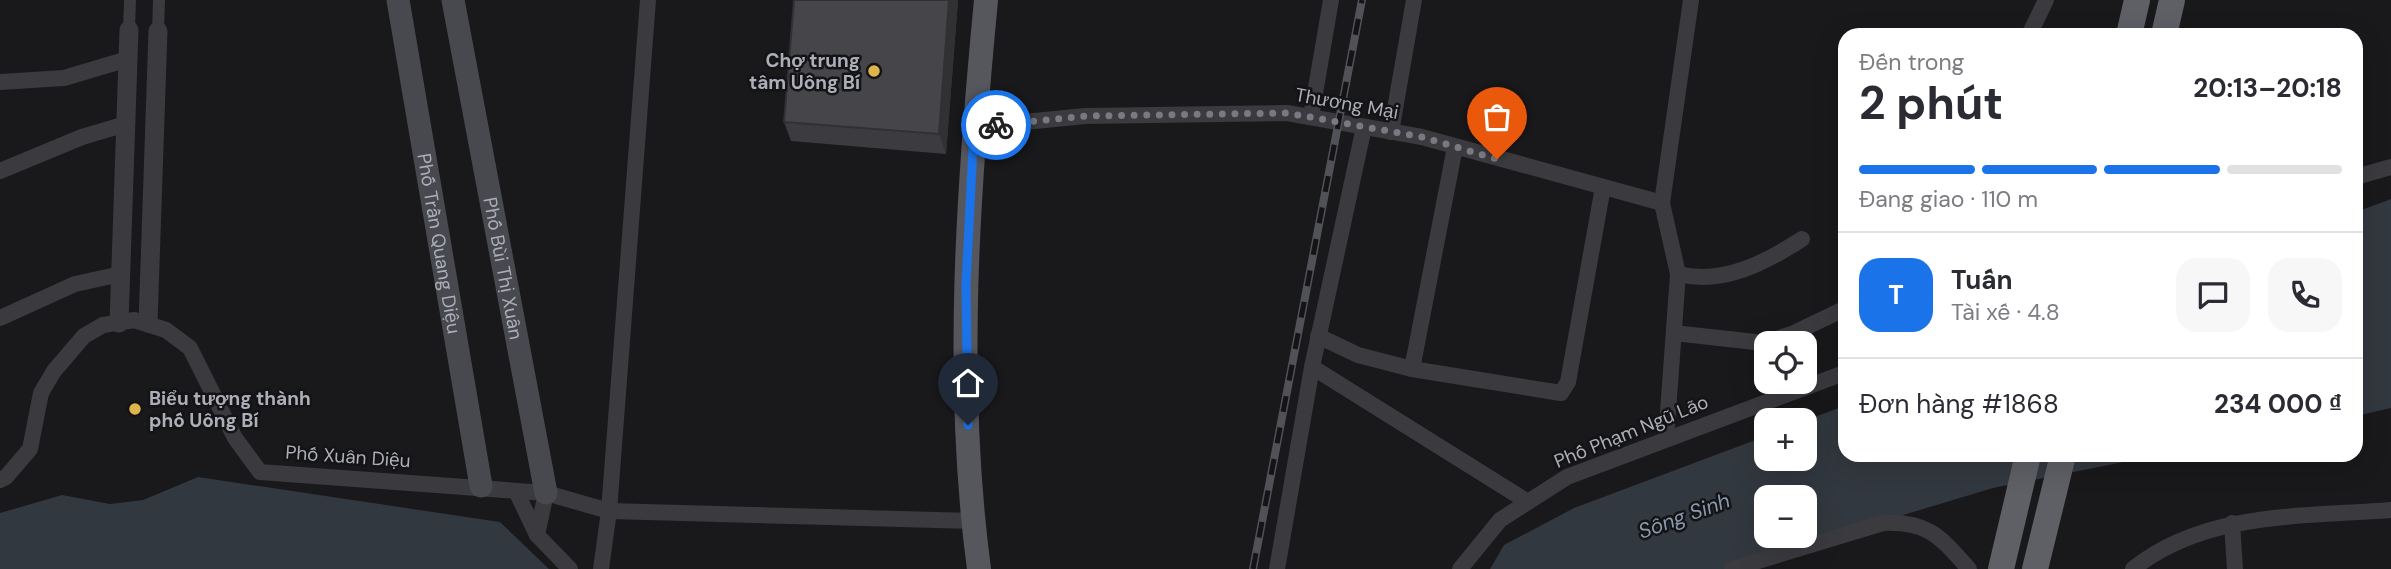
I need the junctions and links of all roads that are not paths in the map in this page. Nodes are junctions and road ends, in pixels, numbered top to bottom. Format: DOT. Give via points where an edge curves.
graph roads {
  1 [pos="130,0"];
  2 [pos="159,0"];
  3 [pos="398,0"];
  4 [pos="453,0"];
  5 [pos="648,0"];
  6 [pos="986,0"];
  7 [pos="1331,0"];
  8 [pos="1413,0"];
  9 [pos="1691,0"];
  10 [pos="2046,0"];
  11 [pos="2137,0"];
  12 [pos="2172,0"];
  13 [pos="2032,28"];
  14 [pos="2131,28"];
  15 [pos="2166,28"];
  16 [pos="129,30"];
  17 [pos="158,31"];
  18 [pos="128,60"];
  19 [pos="0,82"];
  20 [pos="156,90"];
  21 [pos="127,91"];
  22 [pos="1311,117"];
  23 [pos="126,124"];
  24 [pos="1364,127"];
  25 [pos="974,128"];
  26 [pos="1391,132"];
  27 [pos="1455,147"];
  28 [pos="2391,167"];
  29 [pos="0,171"];
  30 [pos="2363,175"];
  31 [pos="1603,187"];
  32 [pos="1662,203"];
  33 [pos="1802,239"];
  34 [pos="121,274"];
  35 [pos="1678,274"];
  36 [pos="1838,312"];
  37 [pos="0,318"];
  38 [pos="120,323"];
  39 [pos="148,323"];
  40 [pos="1674,334"];
  41 [pos="1318,336"];
  42 [pos="1312,368"];
  43 [pos="1412,369"];
  44 [pos="1838,375"];
  45 [pos="1666,439"];
  46 [pos="2026,462"];
  47 [pos="2061,462"];
  48 [pos="0,480"];
  49 [pos="481,486"];
  50 [pos="516,491"];
  51 [pos="547,493"];
  52 [pos="1528,502"];
  53 [pos="2391,510"];
  54 [pos="609,511"];
  55 [pos="973,521"];
  56 [pos="2231,523"];
  57 [pos="537,536"];
  58 [pos="570,569"];
  59 [pos="601,569"];
  60 [pos="979,569"];
  61 [pos="1277,569"];
  62 [pos="1460,569"];
  63 [pos="1732,569"];
  64 [pos="1969,569"];
  65 [pos="2001,569"];
  66 [pos="2035,569"];
  67 [pos="2133,569"];
  68 [pos="2235,569"];
  1 -- 16 [label="street"];
  2 -- 17 [label="street"];
  3 -- 49 [label="main road, Phố Trần Quang Diệu"];
  4 -- 51 [label="main road, Phố Bùi Thị Xuân"];
  5 -- 54 [label="street"];
  6 -- 25 [label="main road"];
  7 -- 22 [label="street"];
  8 -- 26 [label="street"];
  9 -- 32 [label="street"];
  10 -- 13 [label="street"];
  11 -- 14 [label="highway"];
  12 -- 15 [label="highway"];
  16 -- 18 [label="street"];
  17 -- 20 [label="street"];
  18 -- 19 [label="street" via="64,78"];
  18 -- 21 [label="street"];
  20 -- 21 [label="street"];
  20 -- 39 [label="street"];
  21 -- 23 [label="street"];
  22 -- 24 [label="street, Thương Mại"];
  22 -- 25 [label="street, Thương Mại" via="1287,113 1085,116"];
  23 -- 29 [label="street"];
  23 -- 34 [label="street"];
  24 -- 26 [label="street, Thương Mại"];
  24 -- 41 [label="street"];
  25 -- 55 [label="main road" via="966,284"];
  26 -- 27 [label="street, Thương Mại"];
  27 -- 31 [label="street, Thương Mại"];
  27 -- 43 [label="street"];
  28 -- 30 [label="street"];
  31 -- 32 [label="street, Thương Mại"];
  31 -- 43 [label="street" via="1565,389 1555,393"];
  32 -- 35 [label="street"];
  33 -- 35 [label="street" via="1779,254 1715,278"];
  34 -- 37 [label="street" via="75,284"];
  34 -- 38 [label="street"];
  35 -- 40 [label="street"];
  36 -- 40 [label="street" via="1764,342"];
  38 -- 39 [label="street, Phố Xuân Diệu"];
  38 -- 48 [label="street, Phố Xuân Diệu" via="103,325 83,336 54,371 41,393 30,449"];
  39 -- 49 [label="street, Phố Xuân Diệu" via="190,348 235,438 260,471"];
  40 -- 45 [label="street"];
  41 -- 42 [label="street"];
  41 -- 43 [label="street" via="1358,355"];
  42 -- 52 [label="street"];
  42 -- 61 [label="street"];
  44 -- 45 [label="street, Phố Phạm Ngũ Lão"];
  45 -- 52 [label="street, Phố Phạm Ngũ Lão" via="1567,477"];
  46 -- 65 [label="highway"];
  47 -- 66 [label="highway"];
  49 -- 50 [label="street, Phố Xuân Diệu"];
  50 -- 51 [label="street, Phố Xuân Diệu"];
  50 -- 57 [label="street"];
  51 -- 54 [label="street, Phố Xuân Diệu"];
  51 -- 57 [label="street, Phố Bùi Thị Xuân"];
  52 -- 62 [label="street, Phố Phạm Ngũ Lão" via="1500,520"];
  53 -- 56 [label="street"];
  54 -- 55 [label="street, Phố Xuân Diệu"];
  54 -- 59 [label="street"];
  55 -- 60 [label="main road"];
  56 -- 67 [label="street" via="2181,541"];
  56 -- 68 [label="street"];
  57 -- 58 [label="street"];
  63 -- 64 [label="street" via="1883,523 1904,522 1939,536"];
}
